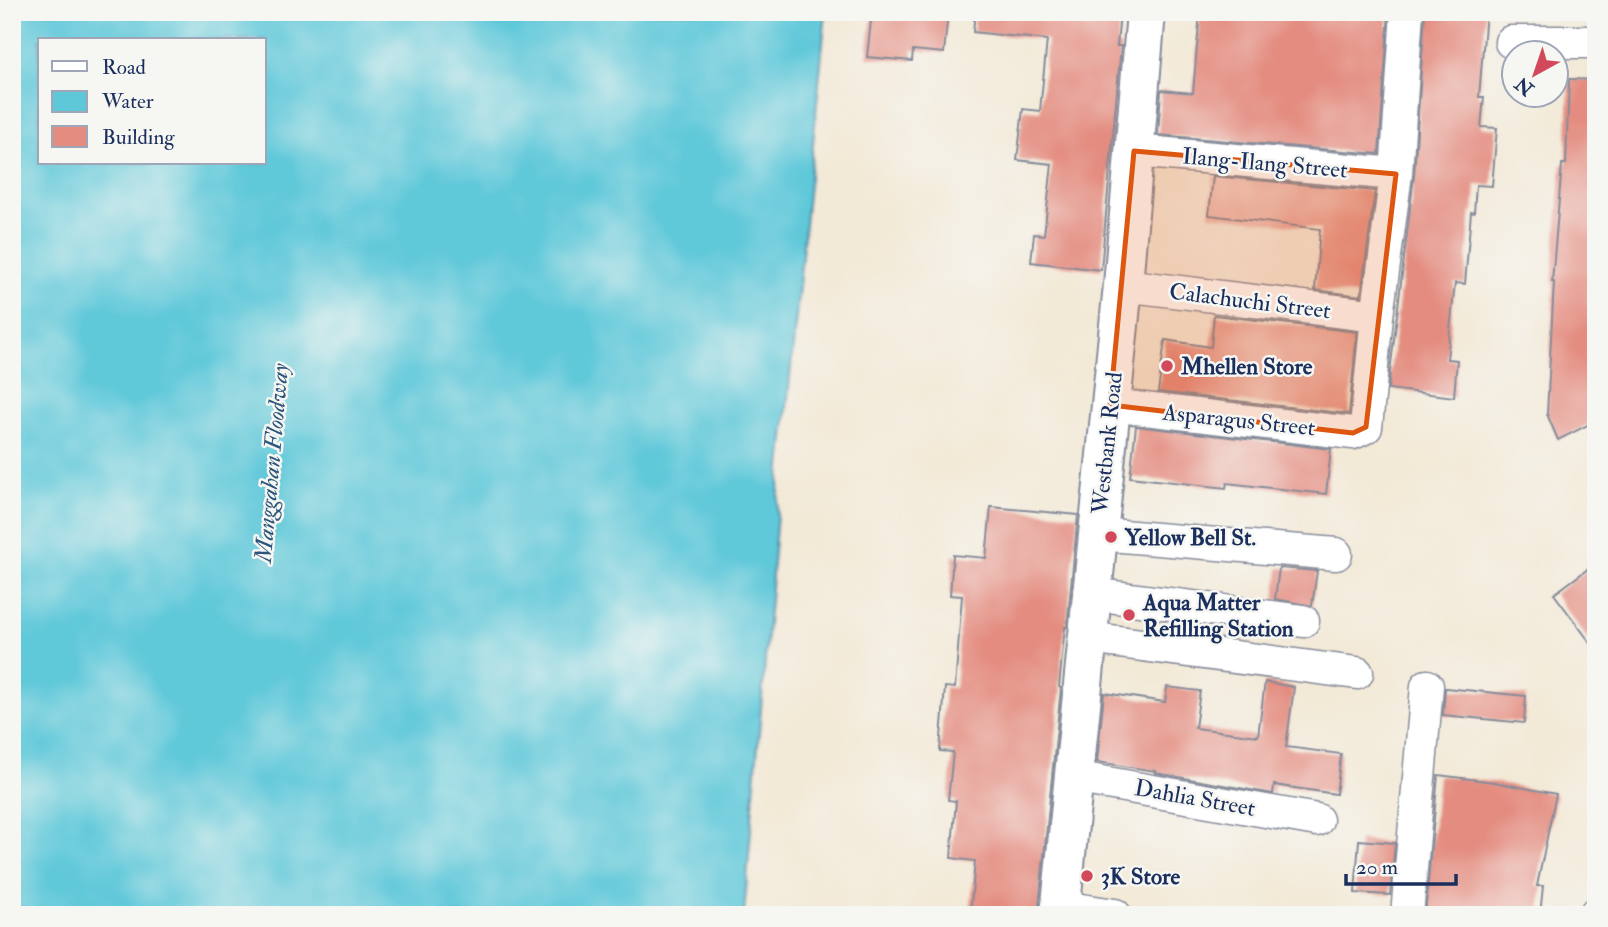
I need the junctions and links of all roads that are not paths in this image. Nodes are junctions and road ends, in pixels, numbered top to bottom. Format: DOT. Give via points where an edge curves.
graph roads {
  1 [pos="1146,12"];
  2 [pos="1407,12"];
  3 [pos="1570,42"];
  4 [pos="1596,42"];
  5 [pos="1134,151"];
  6 [pos="1396,174"];
  7 [pos="1123,285"];
  8 [pos="1377,316"];
  9 [pos="1110,405"];
  10 [pos="1098,534"];
  11 [pos="1336,554"];
  12 [pos="1092,594"];
  13 [pos="1303,621"];
  14 [pos="1088,638"];
  15 [pos="1357,673"];
  16 [pos="1427,686"];
  17 [pos="1073,777"];
  18 [pos="1317,820"];
  19 [pos="1060,911"];
  20 [pos="1115,915"];
  21 [pos="1407,915"];
  1 -- 5 [label="street, Westbank Road"];
  2 -- 6 [label="street"];
  3 -- 4 [label="street"];
  5 -- 6 [label="street, Ilang-Ilang Street"];
  5 -- 7 [label="street, Westbank Road"];
  6 -- 8 [label="street"];
  7 -- 8 [label="street, Calachuchi Street"];
  7 -- 9 [label="street, Westbank Road"];
  8 -- 9 [label="street, Asparagus Street" via="1366,427 1353,433"];
  9 -- 10 [label="street, Westbank Road"];
  10 -- 11 [label="street"];
  10 -- 12 [label="street, Westbank Road"];
  12 -- 13 [label="street"];
  12 -- 14 [label="street, Westbank Road"];
  14 -- 15 [label="street"];
  14 -- 17 [label="street, Westbank Road"];
  16 -- 21 [label="street"];
  17 -- 18 [label="street, Dahlia Street"];
  17 -- 19 [label="street, Westbank Road"];
  19 -- 20 [label="street"];
}
